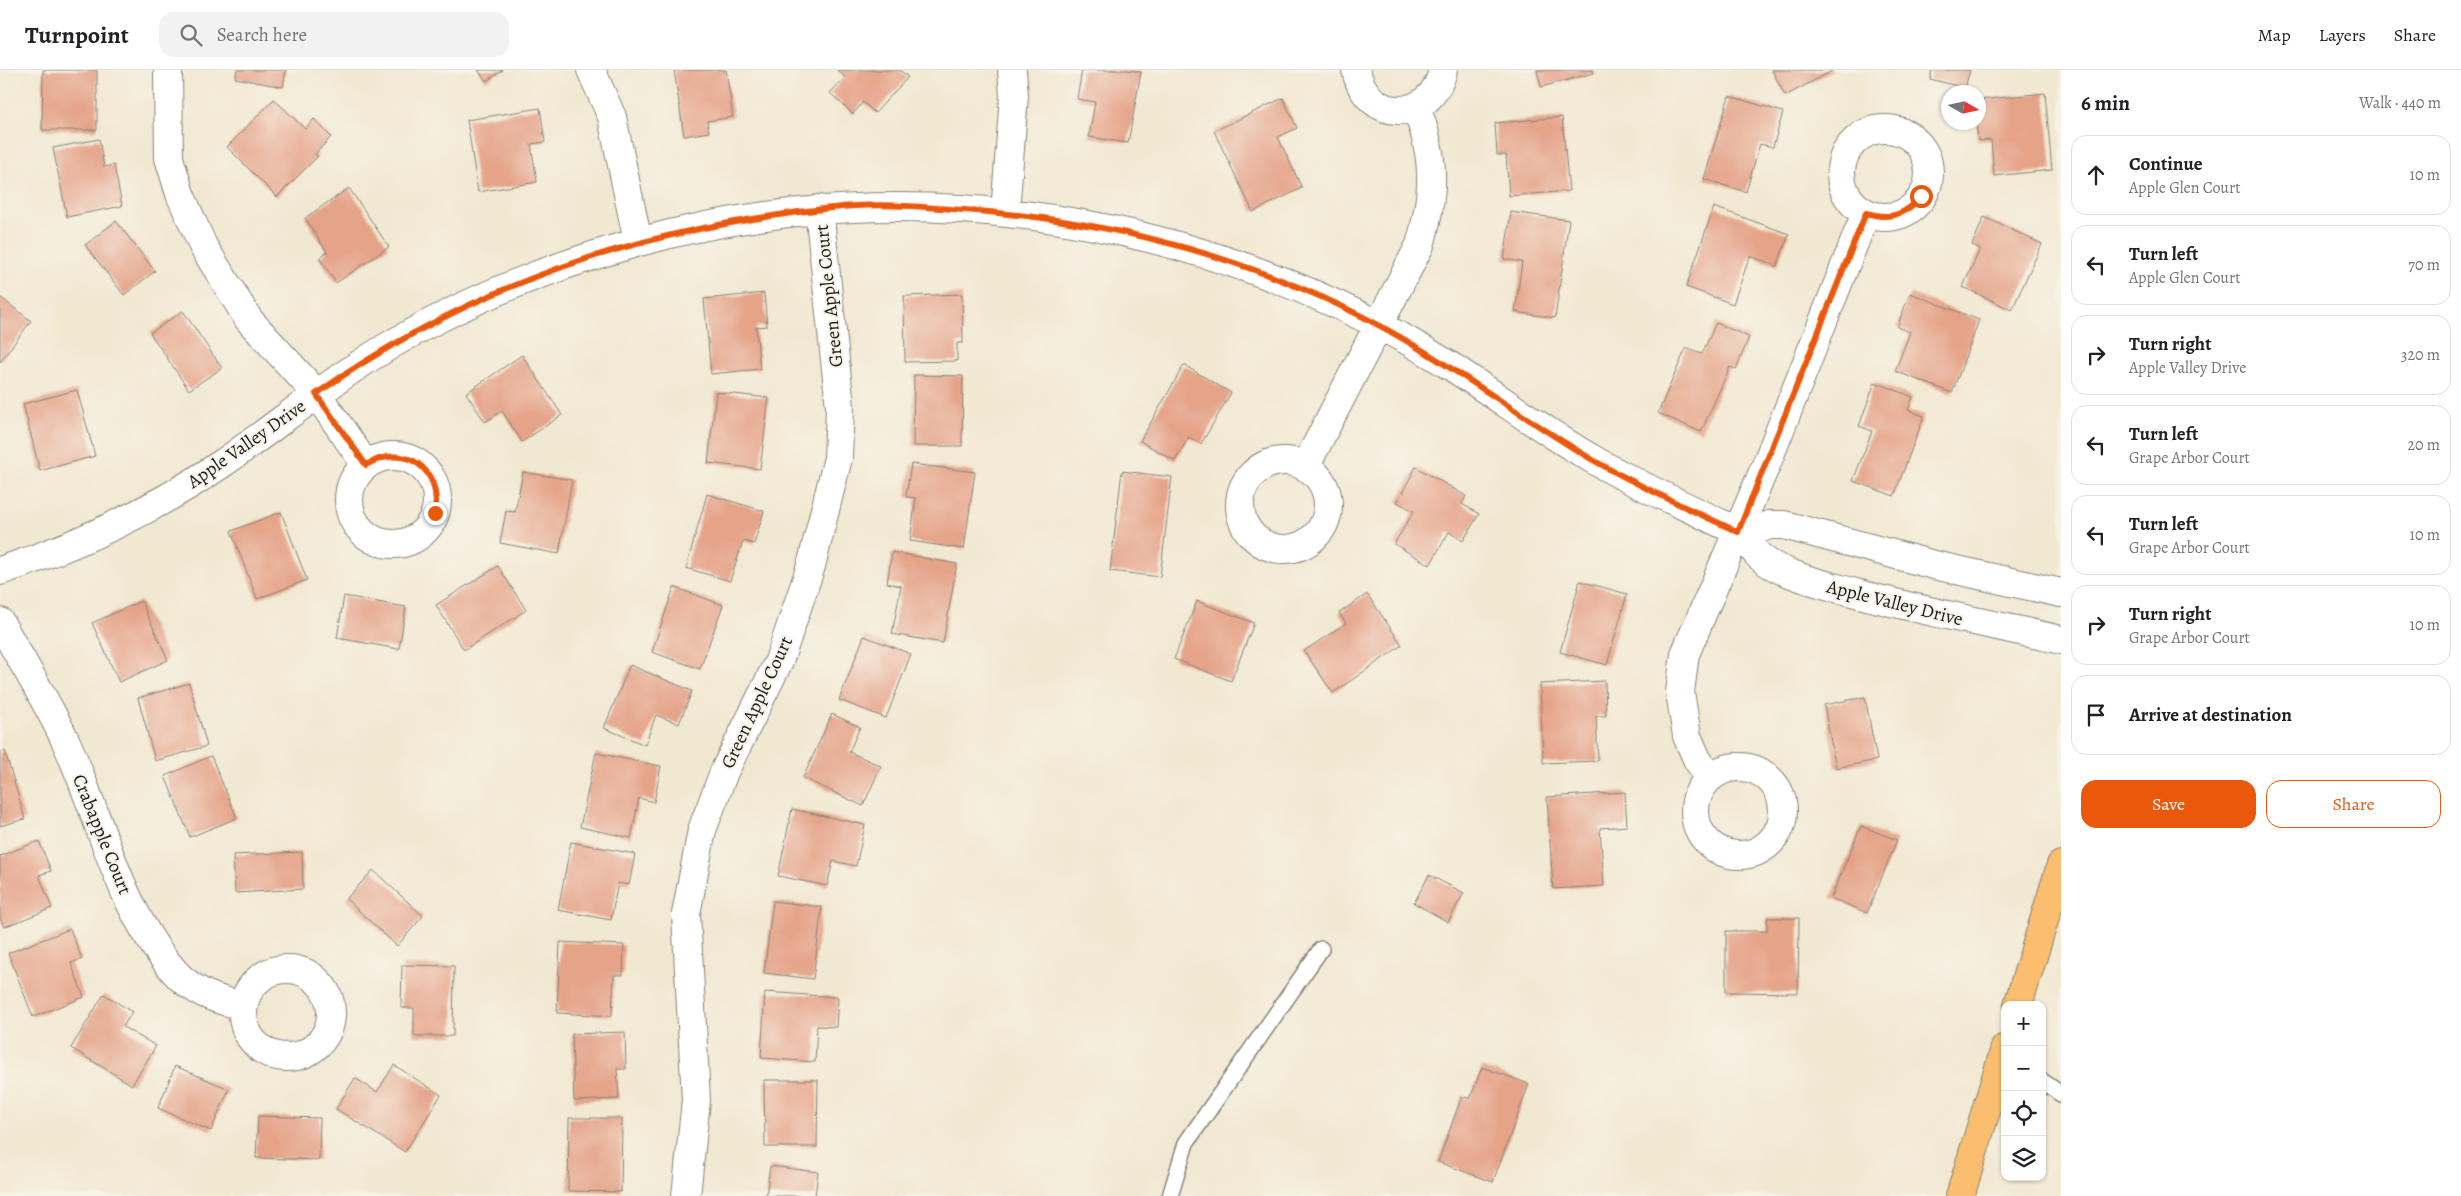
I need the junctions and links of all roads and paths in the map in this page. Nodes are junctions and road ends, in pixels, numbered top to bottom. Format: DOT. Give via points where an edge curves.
graph roads {
  1 [pos="168,70"];
  2 [pos="591,70"];
  3 [pos="1012,70"];
  4 [pos="1356,70"];
  5 [pos="1443,70"];
  6 [pos="1416,107"];
  7 [pos="819,209"];
  8 [pos="1005,213"];
  9 [pos="1866,213"];
  10 [pos="638,242"];
  11 [pos="1378,325"];
  12 [pos="316,394"];
  13 [pos="366,465"];
  14 [pos="1305,467"];
  15 [pos="1742,534"];
  16 [pos="0,571"];
  17 [pos="2061,593"];
  18 [pos="0,622"];
  19 [pos="2061,640"];
  20 [pos="1710,778"];
  21 [pos="2061,865"];
  22 [pos="1321,949"];
  23 [pos="2019,1001"];
  24 [pos="244,1005"];
  25 [pos="2001,1062"];
  26 [pos="2046,1084"];
  27 [pos="2061,1094"];
  28 [pos="686,1196"];
  29 [pos="1170,1196"];
  30 [pos="1960,1196"];
  1 -- 12 [label="street" via="169,158 180,194 203,246 249,320"];
  2 -- 10 [label="street" via="612,117"];
  3 -- 8 [label="street" via="1014,96"];
  4 -- 6 [label="street" via="1363,92 1371,100 1393,110"];
  5 -- 6 [label="street" via="1435,93"];
  6 -- 11 [label="street" via="1431,158 1433,187 1430,214 1420,245"];
  7 -- 8 [label="street, Apple Valley Drive" via="878,205"];
  7 -- 10 [label="street, Apple Valley Drive" via="704,227"];
  7 -- 28 [label="street, Green Apple Court" via="840,407 838,458 811,566 779,660 724,772 702,830 686,914 696,1100"];
  8 -- 11 [label="street, Apple Valley Drive" via="1078,223 1187,248 1278,278"];
  9 -- 15 [label="street"];
  10 -- 12 [label="street, Apple Valley Drive" via="487,295 401,338"];
  11 -- 14 [label="street"];
  11 -- 15 [label="street, Apple Valley Drive" via="1448,365 1594,460"];
  12 -- 13 [label="street"];
  12 -- 16 [label="street, Apple Valley Drive" via="229,459 160,502 68,546"];
  15 -- 17 [label="street" via="1768,525 1799,528 1925,563"];
  15 -- 19 [label="street, Apple Valley Drive" via="1758,555 1786,572 1897,604"];
  15 -- 20 [label="street" via="1684,654 1680,692 1687,736"];
  18 -- 24 [label="street, Crabapple Court" via="66,742 136,917 174,972 199,991 228,1003"];
  21 -- 23 [label="main road"];
  22 -- 29 [label="lane" via="1186,1144"];
  25 -- 30 [label="main road"];
  26 -- 27 [label="lane"];
}
